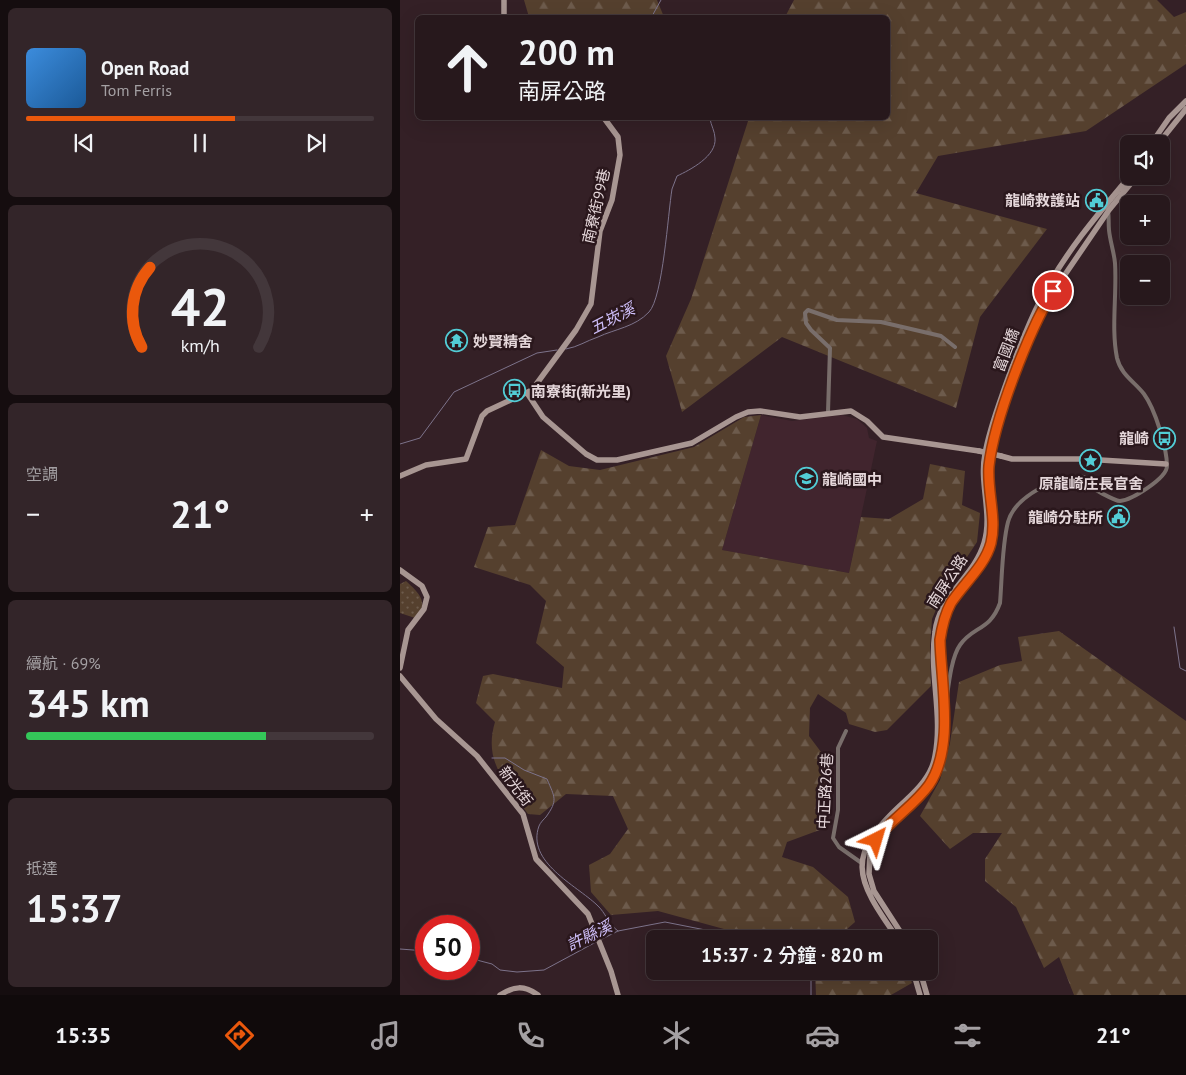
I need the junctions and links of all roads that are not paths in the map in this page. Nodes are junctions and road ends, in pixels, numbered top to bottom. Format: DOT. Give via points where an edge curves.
graph roads {
  1 [pos="504,0"];
  2 [pos="504,15"];
  3 [pos="1186,101"];
  4 [pos="1186,109"];
  5 [pos="606,120"];
  6 [pos="1157,135"];
  7 [pos="1165,135"];
  8 [pos="1123,185"];
  9 [pos="1128,185"];
  10 [pos="1107,207"];
  11 [pos="955,347"];
  12 [pos="527,394"];
  13 [pos="828,412"];
  14 [pos="991,442"];
  15 [pos="1166,464"];
  16 [pos="400,476"];
  17 [pos="400,570"];
  18 [pos="400,668"];
  19 [pos="400,676"];
  20 [pos="944,720"];
  21 [pos="846,731"];
  22 [pos="938,737"];
  23 [pos="866,865"];
  24 [pos="892,930"];
  25 [pos="899,930"];
  26 [pos="916,980"];
  27 [pos="923,980"];
  28 [pos="500,995"];
  29 [pos="538,995"];
  30 [pos="618,995"];
  31 [pos="920,995"];
  32 [pos="927,995"];
  1 -- 2 [label="street"];
  3 -- 6 [label="street"];
  4 -- 7 [label="street"];
  5 -- 12 [label="street, 南寮街99巷" via="618,136 620,155 612,200 600,231 593,297 576,330"];
  8 -- 10 [label="street"];
  9 -- 10 [label="street"];
  10 -- 14 [label="street, 富國橋" via="1046,301"];
  10 -- 15 [label="street" via="1115,263 1118,360 1149,402"];
  11 -- 13 [label="street" via="940,336 881,322 837,320 808,310 805,313 806,323 830,348"];
  12 -- 13 [label="street" via="543,417 580,449 597,460 607,461 692,443 748,412 800,417"];
  12 -- 16 [label="street" via="486,411 466,458 426,465"];
  13 -- 15 [label="street, bridge" via="856,414 884,437 1012,459"];
  14 -- 20 [label="street, 南屏公路" via="989,467 993,528 990,545 983,561 952,603 940,640"];
  14 -- 22 [label="street, 南屏公路" via="983,466 987,528 984,543 947,599 936,624"];
  15 -- 20 [label="street" via="1163,476 1125,500 1115,500 1087,485 1084,476 1067,476 1039,488 1022,503 1008,522 997,612 991,622 958,648"];
  17 -- 18 [label="street" via="422,586 428,598 408,630"];
  19 -- 30 [label="street, 新光街" via="436,719 477,756 523,814 536,859 583,908 592,924"];
  20 -- 22 [label="street"];
  20 -- 23 [label="street, 南屏公路" via="942,755 935,774 924,791 880,834"];
  21 -- 23 [label="street, 中正路26巷" via="838,748 838,810 833,838 839,847"];
  22 -- 23 [label="street, 南屏公路" via="929,773 917,790 873,832 866,846"];
  23 -- 24 [label="street" via="869,894"];
  23 -- 25 [label="street" via="874,891"];
  26 -- 31 [label="street"];
  27 -- 32 [label="street"];
  28 -- 29 [label="street" via="523,987"];
}
